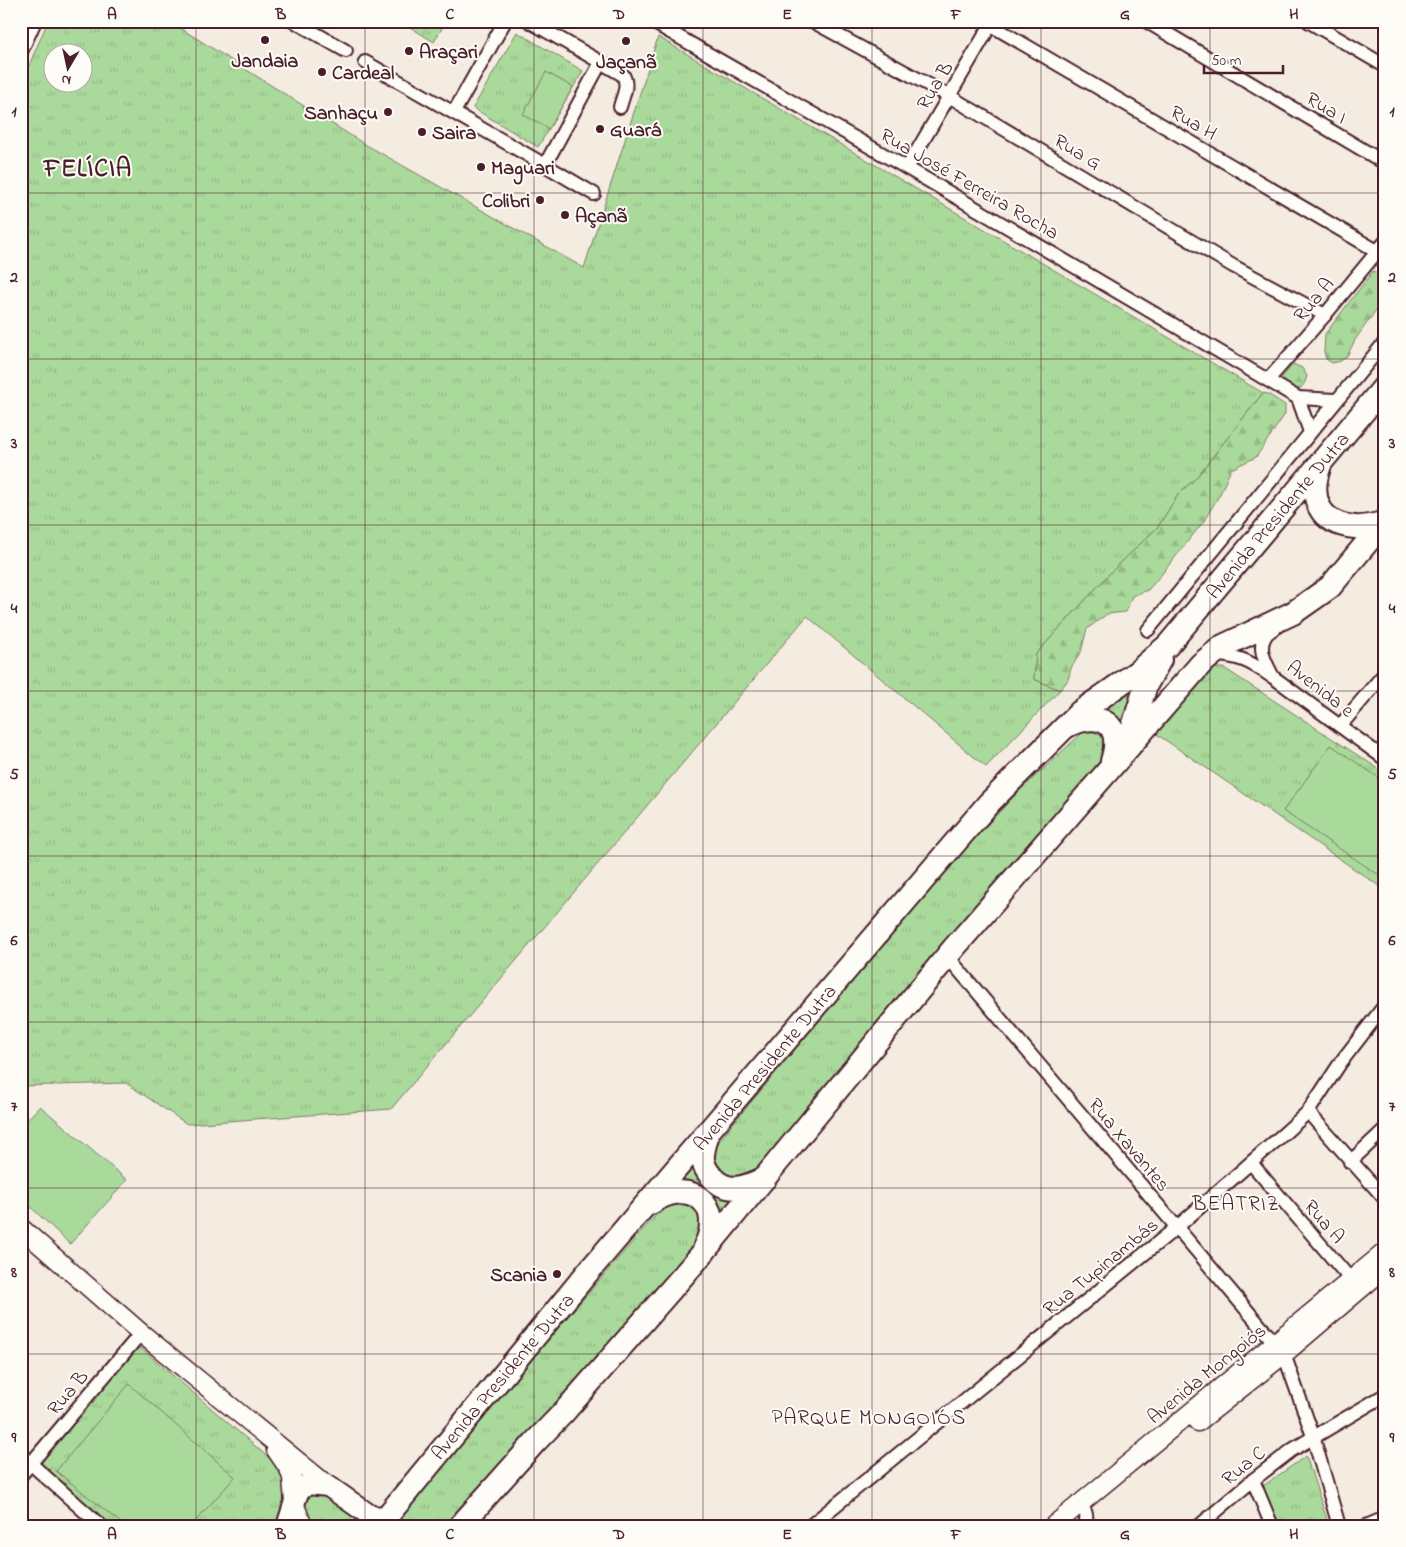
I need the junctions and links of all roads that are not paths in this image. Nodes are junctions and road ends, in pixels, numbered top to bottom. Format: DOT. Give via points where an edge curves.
graph roads {
  1 [pos="35,21"];
  2 [pos="294,21"];
  3 [pos="505,21"];
  4 [pos="529,21"];
  5 [pos="651,21"];
  6 [pos="812,21"];
  7 [pos="1146,21"];
  8 [pos="1308,21"];
  9 [pos="989,23"];
  10 [pos="23,44"];
  11 [pos="346,52"];
  12 [pos="365,62"];
  13 [pos="601,62"];
  14 [pos="1385,66"];
  15 [pos="949,96"];
  16 [pos="620,107"];
  17 [pos="454,112"];
  18 [pos="1385,163"];
  19 [pos="545,165"];
  20 [pos="907,168"];
  21 [pos="594,194"];
  22 [pos="1382,250"];
  23 [pos="1325,315"];
  24 [pos="1385,342"];
  25 [pos="1268,380"];
  26 [pos="1385,386"];
  27 [pos="1298,398"];
  28 [pos="1336,400"];
  29 [pos="1310,432"];
  30 [pos="1321,462"];
  31 [pos="1384,522"];
  32 [pos="1293,613"];
  33 [pos="1148,630"];
  34 [pos="1168,645"];
  35 [pos="1211,656"];
  36 [pos="1385,673"];
  37 [pos="1273,677"];
  38 [pos="1340,726"];
  39 [pos="1063,728"];
  40 [pos="1125,752"];
  41 [pos="1385,759"];
  42 [pos="1110,770"];
  43 [pos="947,956"];
  44 [pos="1385,1005"];
  45 [pos="1308,1112"];
  46 [pos="1385,1128"];
  47 [pos="708,1133"];
  48 [pos="1350,1162"];
  49 [pos="1250,1164"];
  50 [pos="765,1178"];
  51 [pos="1385,1200"];
  52 [pos="643,1209"];
  53 [pos="21,1228"];
  54 [pos="1176,1228"];
  55 [pos="1385,1252"];
  56 [pos="702,1254"];
  57 [pos="1385,1268"];
  58 [pos="1351,1280"];
  59 [pos="141,1333"];
  60 [pos="1280,1348"];
  61 [pos="1385,1395"];
  62 [pos="266,1435"];
  63 [pos="1313,1436"];
  64 [pos="26,1460"];
  65 [pos="21,1475"];
  66 [pos="1253,1480"];
  67 [pos="328,1486"];
  68 [pos="294,1503"];
  69 [pos="1084,1514"];
  70 [pos="1385,1518"];
  71 [pos="383,1521"];
  72 [pos="101,1526"];
  73 [pos="287,1526"];
  74 [pos="303,1526"];
  75 [pos="460,1526"];
  76 [pos="810,1526"];
  77 [pos="1053,1526"];
  78 [pos="1069,1526"];
  79 [pos="1199,1526"];
  80 [pos="1272,1526"];
  81 [pos="1340,1526"];
  82 [pos="1366,1526"];
  1 -- 10 [label="street"];
  2 -- 11 [label="street"];
  3 -- 17 [label="street"];
  4 -- 13 [label="street"];
  5 -- 20 [label="street, Rua José Ferreira Rocha"];
  6 -- 15 [label="street, Rua G"];
  7 -- 18 [label="street, Rua I"];
  8 -- 14 [label="street"];
  9 -- 15 [label="street, Rua B"];
  9 -- 22 [label="street, Rua H"];
  12 -- 17 [label="street"];
  13 -- 16 [label="street" via="626,80"];
  13 -- 19 [label="street"];
  15 -- 20 [label="street, Rua B"];
  15 -- 23 [label="street, Rua G" via="1233,266"];
  17 -- 19 [label="street"];
  19 -- 21 [label="street"];
  20 -- 25 [label="street, Rua José Ferreira Rocha"];
  22 -- 23 [label="street, Rua A"];
  23 -- 25 [label="street, Rua A"];
  24 -- 28 [label="street"];
  25 -- 27 [label="street, Rua José Ferreira Rocha"];
  26 -- 30 [label="highway, Avenida Presidente Dutra"];
  27 -- 28 [label="street"];
  27 -- 29 [label="street"];
  28 -- 29 [label="street"];
  29 -- 33 [label="street"];
  30 -- 31 [label="highway" via="1314,491 1318,507 1328,519 1357,528"];
  30 -- 34 [label="highway, Avenida Presidente Dutra"];
  31 -- 32 [label="highway" via="1330,588"];
  32 -- 35 [label="highway" via="1223,646"];
  32 -- 37 [label="street, Avenida e" via="1265,635 1262,649"];
  34 -- 39 [label="highway, Avenida Presidente Dutra"];
  34 -- 40 [label="highway, Avenida Presidente Dutra" via="1146,685"];
  35 -- 37 [label="street" via="1241,658"];
  35 -- 40 [label="highway"];
  36 -- 38 [label="street"];
  37 -- 38 [label="street, Avenida e"];
  38 -- 41 [label="street, Avenida e"];
  39 -- 42 [label="highway" via="1087,719 1110,726 1114,731 1115,744"];
  39 -- 47 [label="highway, Avenida Presidente Dutra" via="989,803"];
  40 -- 42 [label="highway, Avenida Presidente Dutra"];
  42 -- 43 [label="highway, Avenida Presidente Dutra"];
  43 -- 50 [label="highway, Avenida Presidente Dutra"];
  43 -- 54 [label="street, Rua Xavantes"];
  44 -- 45 [label="street, Rua Tupinambás"];
  45 -- 48 [label="street"];
  45 -- 49 [label="street, Rua Tupinambás"];
  46 -- 48 [label="street"];
  47 -- 50 [label="highway" via="703,1160 714,1180 725,1188 737,1188 751,1186"];
  47 -- 52 [label="highway, Avenida Presidente Dutra"];
  48 -- 51 [label="street"];
  49 -- 54 [label="street, Rua Tupinambás"];
  49 -- 58 [label="street, Rua A"];
  50 -- 56 [label="highway, Avenida Presidente Dutra"];
  52 -- 56 [label="highway" via="666,1194 682,1191 699,1198 707,1206 712,1220 711,1234"];
  52 -- 71 [label="highway, Avenida Presidente Dutra"];
  53 -- 59 [label="street"];
  54 -- 60 [label="street, Rua Xavantes"];
  54 -- 76 [label="street, Rua Tupinambás"];
  55 -- 58 [label="street, Avenida Mongoiós"];
  56 -- 75 [label="highway, Avenida Presidente Dutra"];
  57 -- 60 [label="street, Avenida Mongoiós"];
  58 -- 60 [label="street, Avenida Mongoiós"];
  59 -- 62 [label="street"];
  59 -- 64 [label="street, Rua B"];
  60 -- 63 [label="street, Rua Xavantes"];
  60 -- 69 [label="street, Avenida Mongoiós"];
  61 -- 63 [label="street, Rua C"];
  62 -- 67 [label="street"];
  62 -- 68 [label="street" via="289,1469"];
  63 -- 66 [label="street, Rua C"];
  63 -- 81 [label="street, Rua Xavantes"];
  64 -- 65 [label="street, Rua B"];
  64 -- 72 [label="street"];
  66 -- 79 [label="street, Rua C"];
  66 -- 80 [label="street"];
  67 -- 68 [label="main road" via="308,1484 298,1492"];
  67 -- 71 [label="main road"];
  68 -- 73 [label="main road"];
  68 -- 74 [label="street"];
  69 -- 77 [label="street, Avenida Mongoiós"];
  69 -- 78 [label="street, Avenida Mongoiós"];
  70 -- 82 [label="street"];
}
